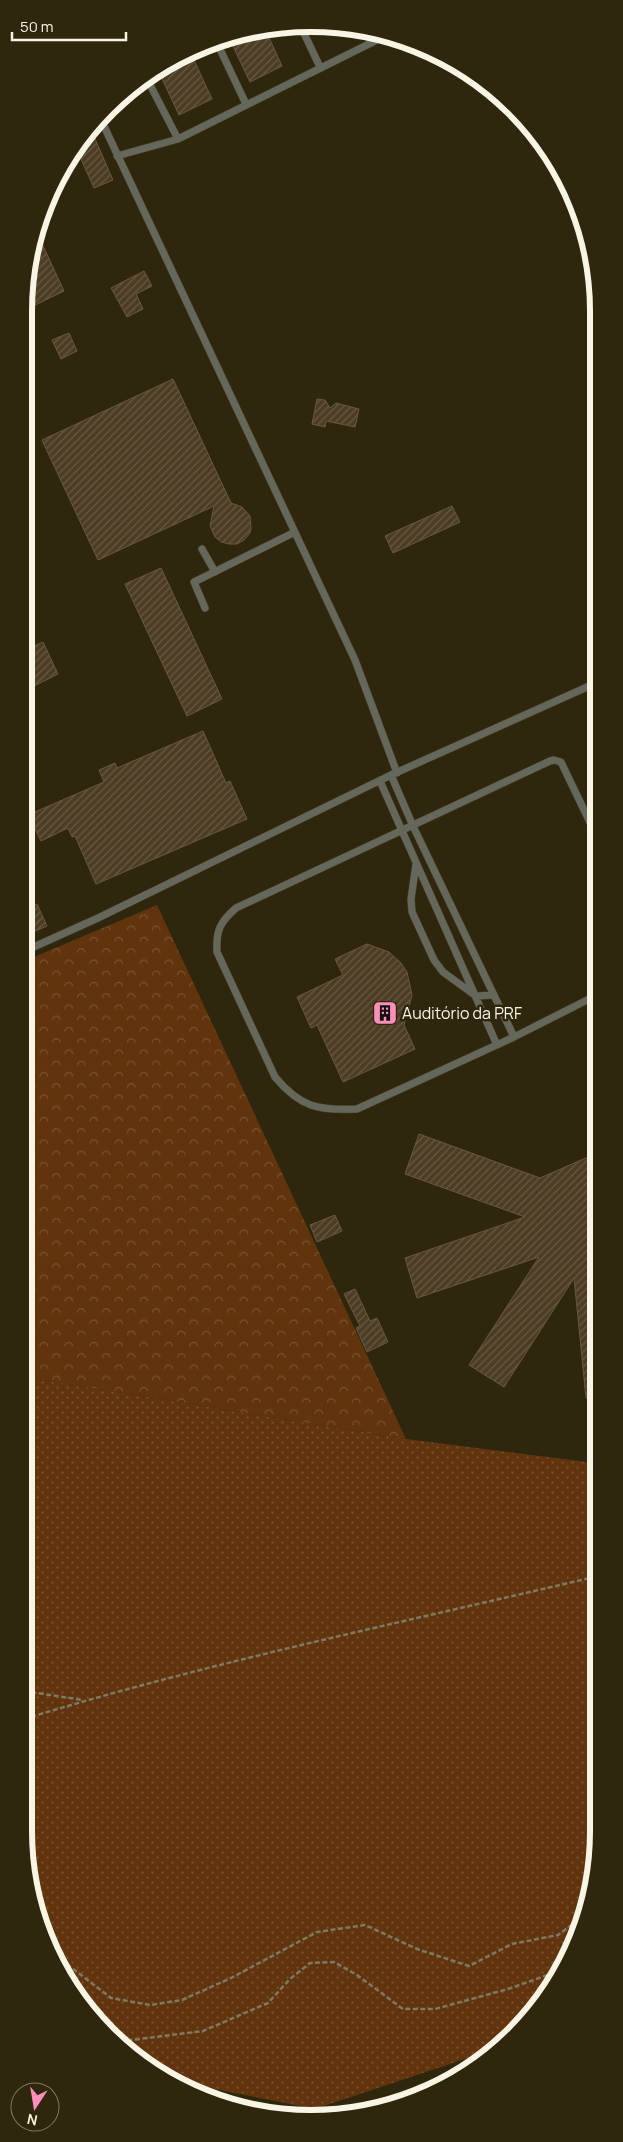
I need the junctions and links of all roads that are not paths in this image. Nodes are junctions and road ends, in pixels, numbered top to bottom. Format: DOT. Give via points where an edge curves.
graph roads {
  1 [pos="304,32"];
  2 [pos="376,40"];
  3 [pos="219,48"];
  4 [pos="320,67"];
  5 [pos="150,84"];
  6 [pos="246,104"];
  7 [pos="104,126"];
  8 [pos="178,139"];
  9 [pos="118,156"];
  10 [pos="295,532"];
  11 [pos="202,549"];
  12 [pos="215,572"];
  13 [pos="205,608"];
  14 [pos="590,686"];
  15 [pos="394,774"];
  16 [pos="380,781"];
  17 [pos="590,822"];
  18 [pos="413,826"];
  19 [pos="401,831"];
  20 [pos="416,864"];
  21 [pos="32,948"];
  22 [pos="494,995"];
  23 [pos="476,996"];
  24 [pos="590,999"];
  25 [pos="514,1037"];
  26 [pos="498,1045"];
  1 -- 4 [label="lane"];
  2 -- 4 [label="lane"];
  3 -- 6 [label="lane"];
  4 -- 6 [label="lane"];
  5 -- 8 [label="lane"];
  6 -- 8 [label="lane"];
  7 -- 9 [label="lane"];
  8 -- 9 [label="lane"];
  9 -- 10 [label="lane"];
  10 -- 12 [label="lane"];
  10 -- 15 [label="lane" via="355,660"];
  11 -- 12 [label="lane"];
  12 -- 13 [label="lane" via="194,582"];
  14 -- 15 [label="lane"];
  15 -- 16 [label="lane"];
  15 -- 18 [label="lane"];
  16 -- 19 [label="lane"];
  16 -- 21 [label="lane"];
  17 -- 18 [label="lane" via="561,762 554,760"];
  18 -- 19 [label="lane"];
  18 -- 22 [label="lane"];
  19 -- 20 [label="lane"];
  19 -- 26 [label="lane" via="236,908 223,919 216,936 217,952 275,1077 289,1093 308,1105 357,1110"];
  20 -- 23 [label="lane"];
  20 -- 23 [label="lane" via="412,912 443,972"];
  22 -- 23 [label="lane"];
  22 -- 25 [label="lane"];
  23 -- 26 [label="lane"];
  24 -- 25 [label="lane"];
  25 -- 26 [label="lane"];
}
